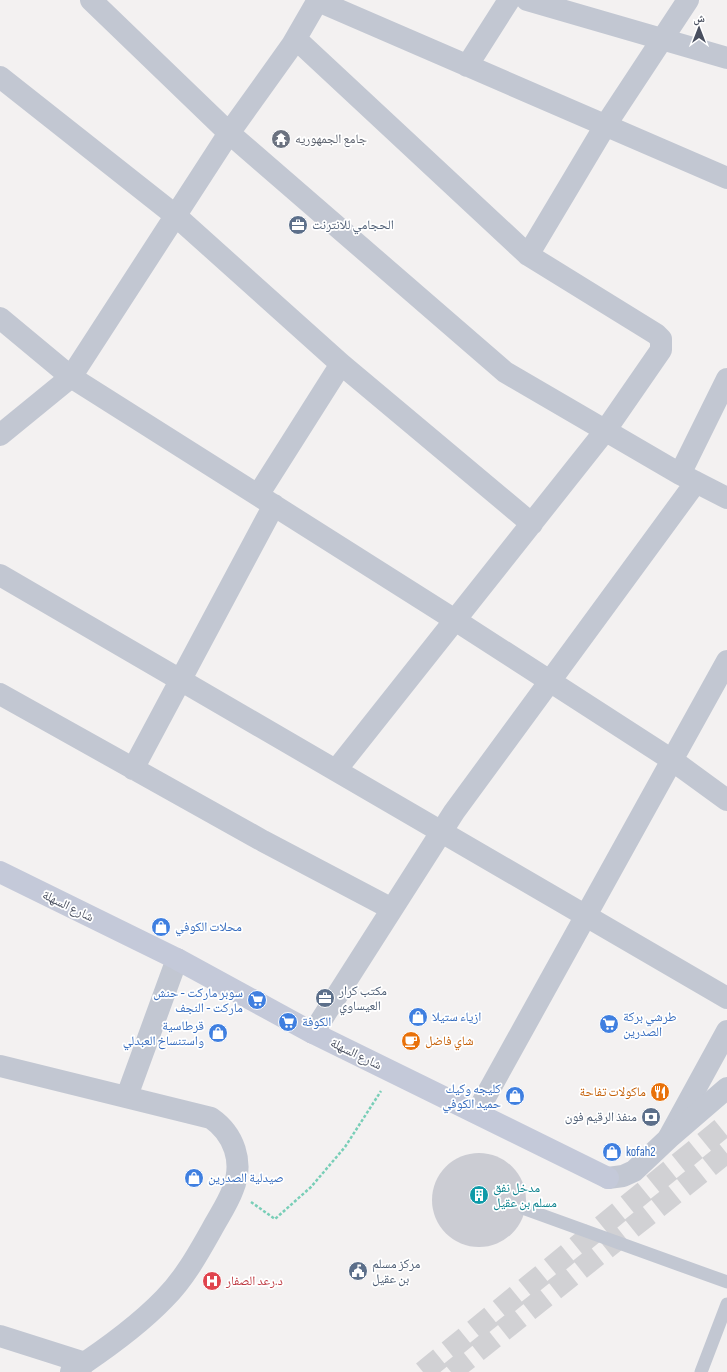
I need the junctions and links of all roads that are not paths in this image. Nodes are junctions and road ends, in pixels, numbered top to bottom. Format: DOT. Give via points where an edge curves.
graph roads {
  1 [pos="91,0"];
  2 [pos="509,0"];
  3 [pos="527,0"];
  4 [pos="688,0"];
  5 [pos="318,1"];
  6 [pos="296,39"];
  7 [pos="661,39"];
  8 [pos="727,58"];
  9 [pos="467,66"];
  10 [pos="0,77"];
  11 [pos="606,126"];
  12 [pos="229,133"];
  13 [pos="727,178"];
  14 [pos="176,216"];
  15 [pos="528,256"];
  16 [pos="0,318"];
  17 [pos="341,364"];
  18 [pos="71,377"];
  19 [pos="727,379"];
  20 [pos="605,431"];
  21 [pos="0,435"];
  22 [pos="688,478"];
  23 [pos="727,498"];
  24 [pos="266,500"];
  25 [pos="532,524"];
  26 [pos="0,574"];
  27 [pos="455,620"];
  28 [pos="727,660"];
  29 [pos="180,679"];
  30 [pos="550,682"];
  31 [pos="0,694"];
  32 [pos="672,760"];
  33 [pos="133,769"];
  34 [pos="336,770"];
  35 [pos="727,800"];
  36 [pos="442,832"];
  37 [pos="0,872"];
  38 [pos="392,909"];
  39 [pos="586,916"];
  40 [pos="176,959"];
  41 [pos="727,998"];
  42 [pos="727,1031"];
  43 [pos="313,1033"];
  44 [pos="721,1049"];
  45 [pos="0,1066"];
  46 [pos="727,1088"];
  47 [pos="127,1096"];
  48 [pos="477,1112"];
  49 [pos="669,1138"];
  50 [pos="608,1178"];
  51 [pos="525,1209"];
  52 [pos="727,1282"];
  53 [pos="727,1304"];
  54 [pos="0,1336"];
  55 [pos="78,1367"];
  56 [pos="701,1372"];
  1 -- 12 [label="street"];
  2 -- 9 [label="street"];
  3 -- 7 [label="street"];
  4 -- 7 [label="street"];
  5 -- 6 [label="street"];
  5 -- 9 [label="street"];
  6 -- 12 [label="street"];
  6 -- 15 [label="street"];
  7 -- 8 [label="street"];
  7 -- 11 [label="street"];
  9 -- 11 [label="street"];
  10 -- 14 [label="street"];
  11 -- 13 [label="street"];
  11 -- 15 [label="street"];
  12 -- 14 [label="street"];
  12 -- 20 [label="street" via="505,372"];
  14 -- 17 [label="street"];
  14 -- 18 [label="street"];
  15 -- 20 [label="street" via="656,334 660,339 661,350"];
  16 -- 18 [label="street"];
  17 -- 24 [label="street"];
  17 -- 25 [label="street"];
  18 -- 21 [label="street"];
  18 -- 24 [label="street"];
  19 -- 22 [label="street"];
  20 -- 22 [label="street"];
  20 -- 25 [label="street"];
  22 -- 23 [label="street"];
  22 -- 30 [label="street"];
  24 -- 27 [label="street"];
  24 -- 29 [label="street"];
  25 -- 27 [label="street"];
  26 -- 29 [label="street"];
  27 -- 30 [label="street"];
  27 -- 34 [label="street"];
  28 -- 32 [label="street"];
  29 -- 33 [label="street"];
  29 -- 34 [label="street"];
  30 -- 32 [label="street"];
  30 -- 36 [label="street"];
  31 -- 33 [label="street"];
  32 -- 35 [label="street"];
  32 -- 39 [label="street"];
  33 -- 38 [label="street"];
  34 -- 36 [label="street"];
  36 -- 38 [label="street"];
  36 -- 39 [label="street"];
  37 -- 40 [label="main road, شارع السهلة"];
  38 -- 43 [label="street"];
  39 -- 41 [label="street"];
  39 -- 48 [label="street"];
  40 -- 43 [label="main road, شارع السهلة"];
  40 -- 47 [label="street"];
  42 -- 44 [label="street"];
  43 -- 48 [label="main road, شارع السهلة"];
  44 -- 49 [label="street"];
  45 -- 47 [label="street"];
  46 -- 49 [label="street"];
  47 -- 55 [label="street" via="200,1114 220,1124 230,1137 236,1152 237,1173 233,1189 194,1261 164,1299 127,1331"];
  48 -- 50 [label="main road, شارع السهلة"];
  49 -- 50 [label="street" via="634,1171"];
  51 -- 52 [label="lane"];
  53 -- 56 [label="lane"];
  54 -- 55 [label="street"];
}
